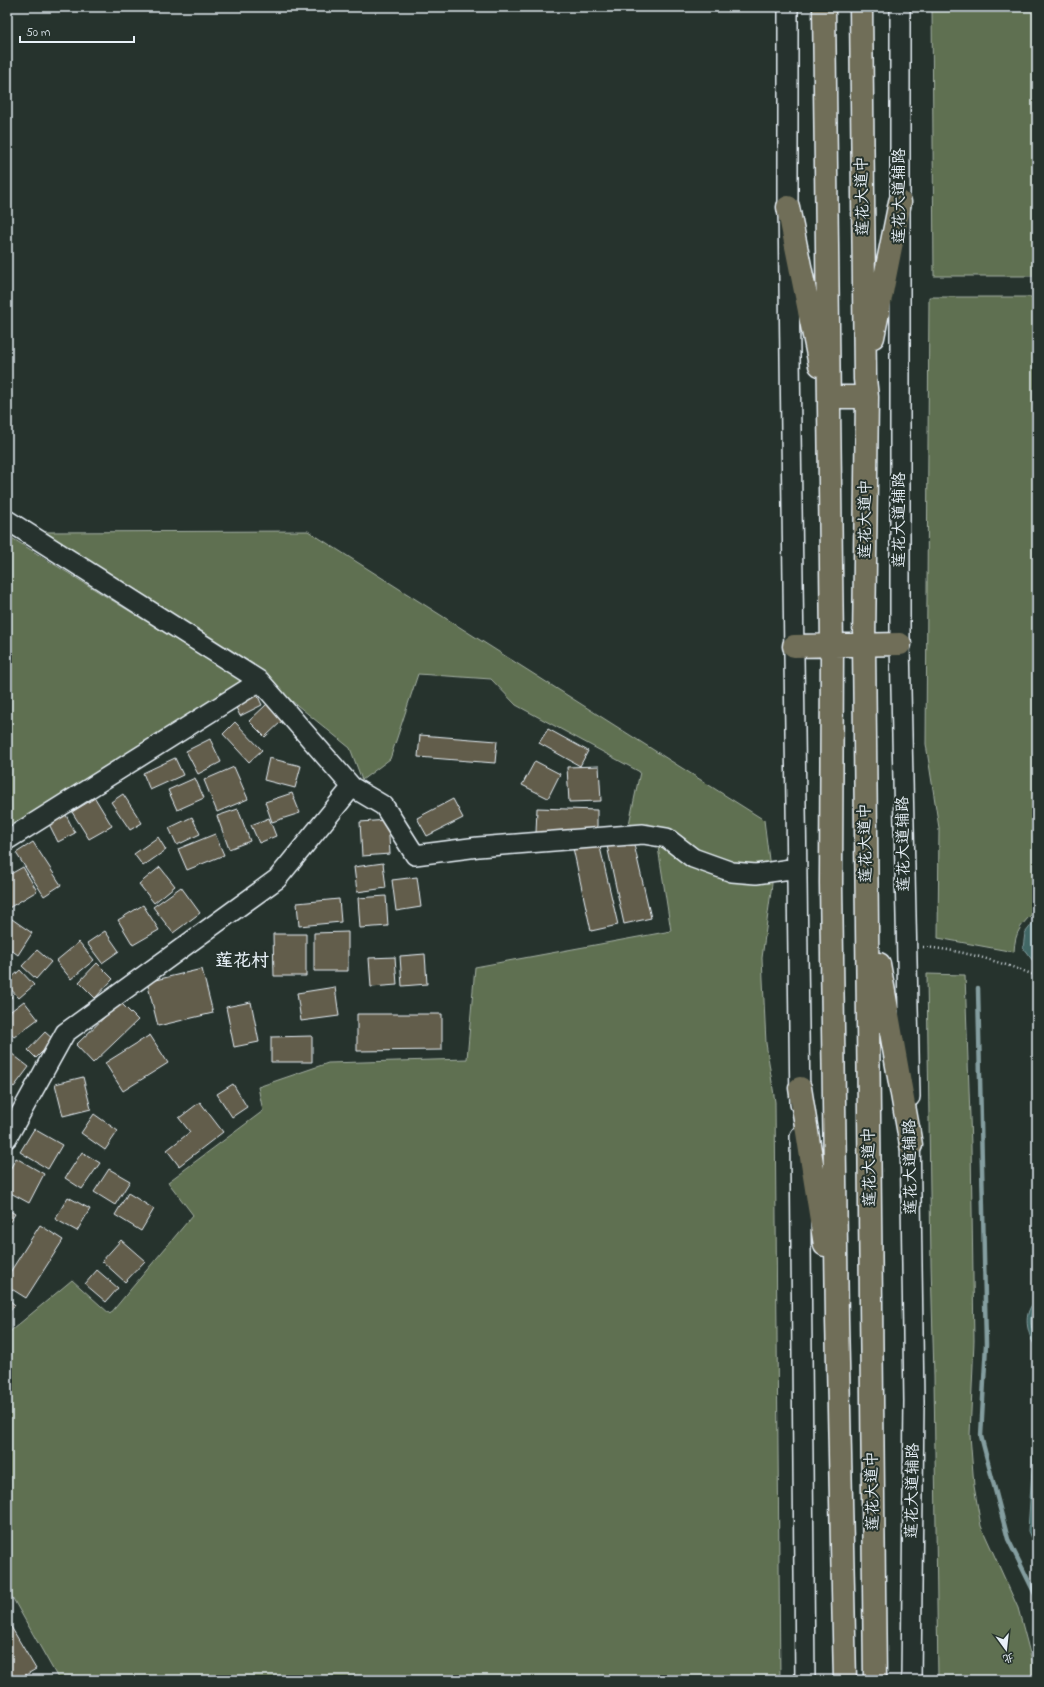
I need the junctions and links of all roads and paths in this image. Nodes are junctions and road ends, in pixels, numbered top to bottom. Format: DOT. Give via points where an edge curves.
graph roads {
  1 [pos="788,7"];
  2 [pos="824,7"];
  3 [pos="860,7"];
  4 [pos="900,7"];
  5 [pos="900,202"];
  6 [pos="788,207"];
  7 [pos="866,388"];
  8 [pos="830,397"];
  9 [pos="830,418"];
  10 [pos="7,520"];
  11 [pos="864,644"];
  12 [pos="900,644"];
  13 [pos="832,645"];
  14 [pos="794,646"];
  15 [pos="260,681"];
  16 [pos="352,787"];
  17 [pos="7,840"];
  18 [pos="797,868"];
  19 [pos="831,883"];
  20 [pos="867,892"];
  21 [pos="907,946"];
  22 [pos="1037,976"];
  23 [pos="800,1088"];
  24 [pos="7,1138"];
  25 [pos="911,1145"];
  26 [pos="837,1319"];
  27 [pos="805,1680"];
  28 [pos="844,1680"];
  29 [pos="875,1680"];
  30 [pos="911,1680"];
  1 -- 6 [label="street"];
  2 -- 8 [label="main road, 莲花大道中"];
  3 -- 7 [label="main road, 莲花大道中"];
  4 -- 5 [label="street, 莲花大道辅路"];
  5 -- 7 [label="main road"];
  5 -- 12 [label="street, 莲花大道辅路"];
  6 -- 9 [label="main road"];
  6 -- 14 [label="street"];
  7 -- 8 [label="main road"];
  7 -- 11 [label="main road, 莲花大道中"];
  8 -- 9 [label="main road, 莲花大道中"];
  9 -- 13 [label="main road, 莲花大道中"];
  10 -- 15 [label="street"];
  11 -- 12 [label="main road"];
  11 -- 13 [label="main road"];
  11 -- 20 [label="main road, 莲花大道中"];
  12 -- 21 [label="street, 莲花大道辅路"];
  13 -- 14 [label="main road"];
  13 -- 19 [label="main road, 莲花大道中"];
  14 -- 18 [label="street"];
  15 -- 16 [label="street"];
  15 -- 17 [label="street"];
  16 -- 18 [label="street" via="384,806 415,854 642,834 667,838 693,858 732,872 756,874"];
  16 -- 24 [label="street" via="277,879 65,1034"];
  18 -- 23 [label="street"];
  19 -- 20 [label="main road"];
  19 -- 26 [label="main road, 莲花大道中"];
  20 -- 25 [label="main road"];
  20 -- 29 [label="main road, 莲花大道中"];
  21 -- 22 [label="path" via="947,949 999,962"];
  21 -- 25 [label="street, 莲花大道辅路"];
  23 -- 26 [label="main road"];
  23 -- 27 [label="street"];
  25 -- 30 [label="street, 莲花大道辅路" via="914,1401"];
  26 -- 28 [label="main road, 莲花大道中"];
}
